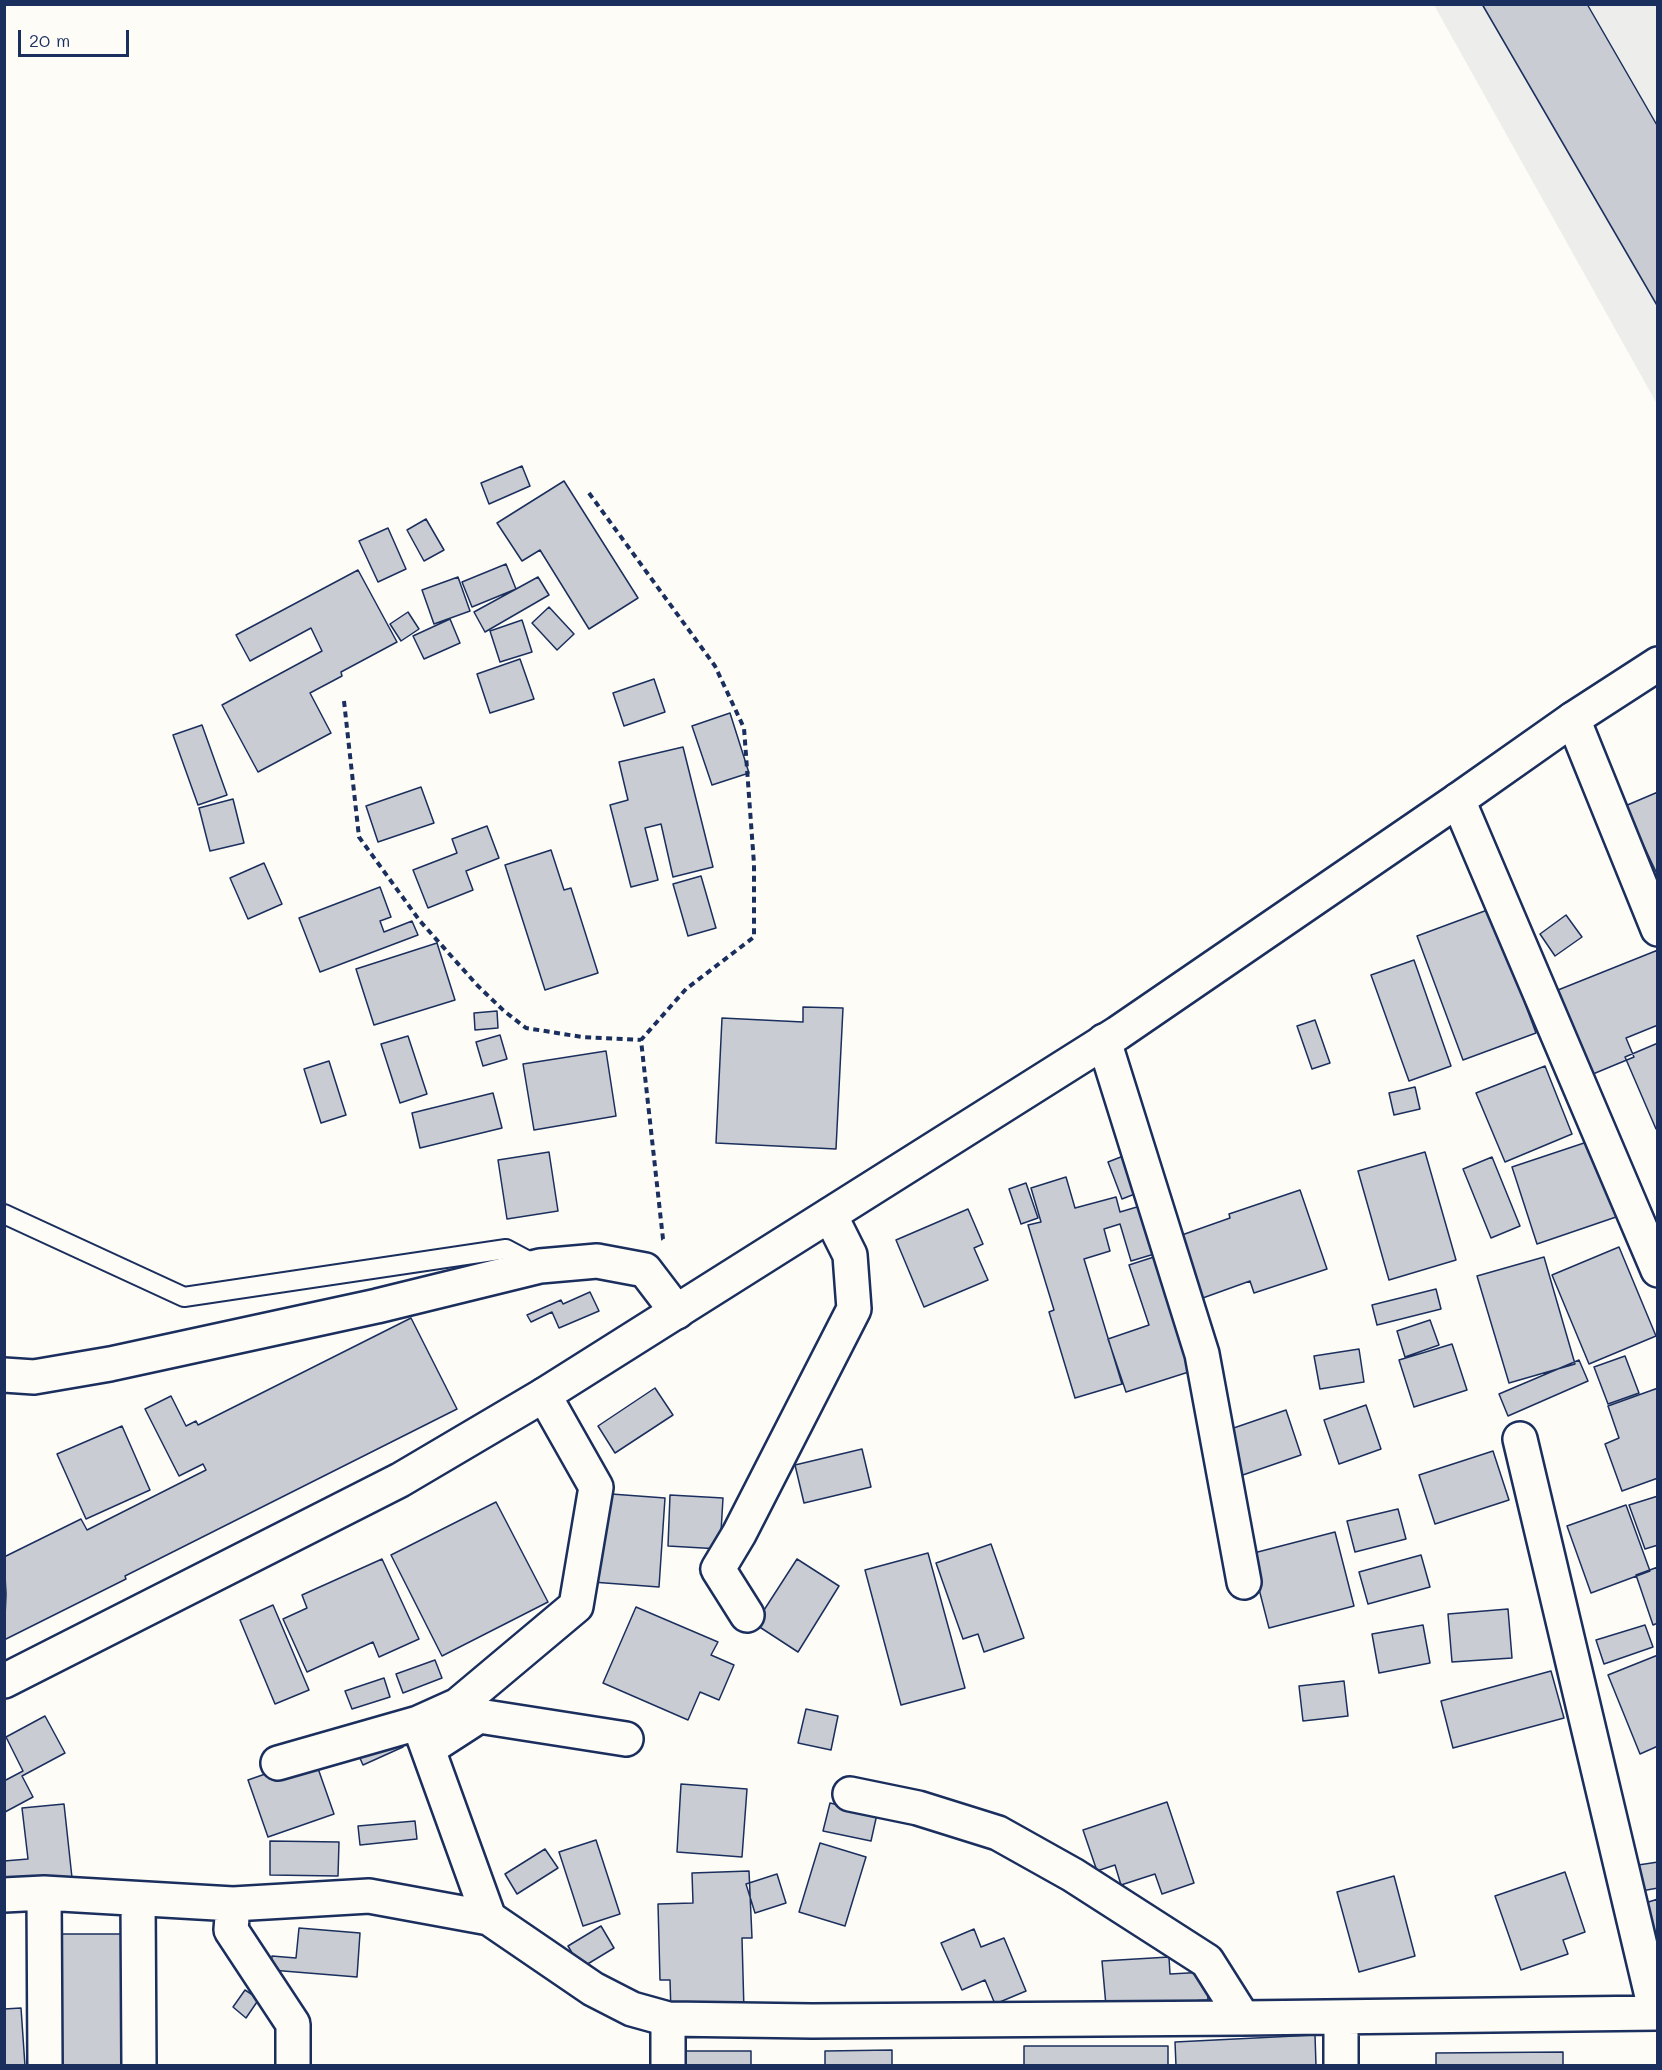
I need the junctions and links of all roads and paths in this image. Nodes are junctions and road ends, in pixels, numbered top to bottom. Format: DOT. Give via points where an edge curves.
graph roads {
  1 [pos="589,493"];
  2 [pos="1658,664"];
  3 [pos="344,701"];
  4 [pos="1573,719"];
  5 [pos="1458,800"];
  6 [pos="1658,929"];
  7 [pos="641,1040"];
  8 [pos="1104,1041"];
  9 [pos="4,1214"];
  10 [pos="830,1215"];
  11 [pos="672,1247"];
  12 [pos="540,1266"];
  13 [pos="1658,1270"];
  14 [pos="677,1312"];
  15 [pos="4,1375"];
  16 [pos="544,1395"];
  17 [pos="1520,1439"];
  18 [pos="1244,1582"];
  19 [pos="747,1616"];
  20 [pos="4,1681"];
  21 [pos="423,1736"];
  22 [pos="626,1739"];
  23 [pos="278,1763"];
  24 [pos="850,1794"];
  25 [pos="44,1893"];
  26 [pos="4,1895"];
  27 [pos="138,1899"];
  28 [pos="233,1904"];
  29 [pos="489,1918"];
  30 [pos="1657,2013"];
  31 [pos="1243,2018"];
  32 [pos="1341,2018"];
  33 [pos="668,2019"];
  34 [pos="45,2066"];
  35 [pos="139,2066"];
  36 [pos="293,2066"];
  37 [pos="668,2066"];
  38 [pos="1341,2066"];
  1 -- 7 [label="path" via="715,666 744,728 754,864 754,937 686,989"];
  2 -- 4 [label="street"];
  3 -- 7 [label="path" via="359,837 420,921 477,985 526,1028 582,1037"];
  4 -- 5 [label="street"];
  4 -- 6 [label="street"];
  5 -- 8 [label="street"];
  5 -- 13 [label="street"];
  7 -- 11 [label="path" via="663,1239"];
  8 -- 10 [label="street"];
  8 -- 18 [label="street" via="1202,1354"];
  9 -- 12 [label="lane" via="184,1297 506,1249"];
  10 -- 14 [label="street"];
  10 -- 19 [label="street" via="850,1255 854,1309 718,1569"];
  12 -- 14 [label="street" via="597,1262 645,1270"];
  12 -- 15 [label="street" via="110,1364 34,1377"];
  14 -- 16 [label="street"];
  16 -- 20 [label="street" via="399,1480"];
  16 -- 21 [label="street" via="596,1487 576,1606"];
  17 -- 30 [label="street"];
  21 -- 22 [label="street" via="479,1716"];
  21 -- 23 [label="street"];
  21 -- 29 [label="street"];
  24 -- 31 [label="street" via="918,1808 998,1833 1073,1875 1207,1961"];
  25 -- 26 [label="street"];
  25 -- 27 [label="street"];
  25 -- 34 [label="street"];
  27 -- 28 [label="street"];
  27 -- 35 [label="street"];
  28 -- 29 [label="street" via="369,1896"];
  28 -- 36 [label="street" via="231,1930 293,2024"];
  29 -- 33 [label="street" via="593,1989 632,2009"];
  30 -- 32 [label="street"];
  31 -- 32 [label="street"];
  31 -- 33 [label="street"];
  32 -- 38 [label="street"];
  33 -- 37 [label="street"];
}
